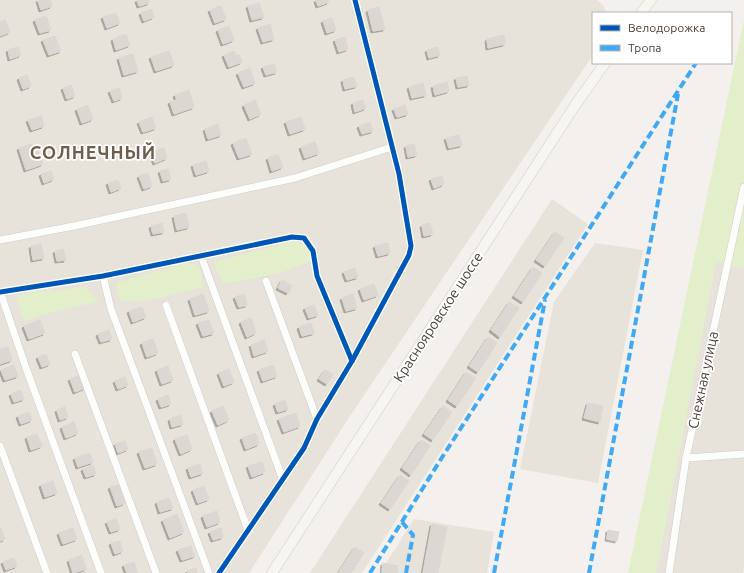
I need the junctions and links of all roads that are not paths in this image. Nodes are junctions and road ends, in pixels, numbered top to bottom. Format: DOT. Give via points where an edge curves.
graph roads {
  1 [pos="355,0"];
  2 [pos="650,0"];
  3 [pos="642,12"];
  4 [pos="604,64"];
  5 [pos="392,147"];
  6 [pos="744,188"];
  7 [pos="0,240"];
  8 [pos="201,256"];
  9 [pos="103,276"];
  10 [pos="266,282"];
  11 [pos="0,292"];
  12 [pos="166,305"];
  13 [pos="75,354"];
  14 [pos="352,360"];
  15 [pos="317,419"];
  16 [pos="0,446"];
  17 [pos="744,454"];
  18 [pos="686,458"];
  19 [pos="283,480"];
  20 [pos="248,530"];
  21 [pos="47,573"];
  22 [pos="101,573"];
  23 [pos="156,573"];
  24 [pos="209,573"];
  25 [pos="219,573"];
  26 [pos="272,573"];
  27 [pos="669,573"];
  1 -- 5 [label="street"];
  2 -- 3 [label="street"];
  4 -- 26 [label="street, Краснояровское шоссе" via="571,111"];
  5 -- 7 [label="street" via="295,178"];
  5 -- 14 [label="street" via="411,246 409,255"];
  6 -- 18 [label="street, Снежная улица"];
  8 -- 9 [label="street"];
  8 -- 14 [label="street" via="292,237 304,238 313,250 317,276"];
  8 -- 19 [label="street"];
  9 -- 11 [label="street"];
  9 -- 24 [label="street" via="111,309"];
  10 -- 15 [label="street"];
  11 -- 22 [label="street"];
  12 -- 20 [label="street"];
  13 -- 23 [label="street"];
  14 -- 15 [label="street"];
  15 -- 19 [label="street" via="304,448"];
  16 -- 21 [label="street"];
  17 -- 18 [label="street"];
  18 -- 27 [label="street, Снежная улица"];
  19 -- 20 [label="street"];
  20 -- 25 [label="street"];
}
